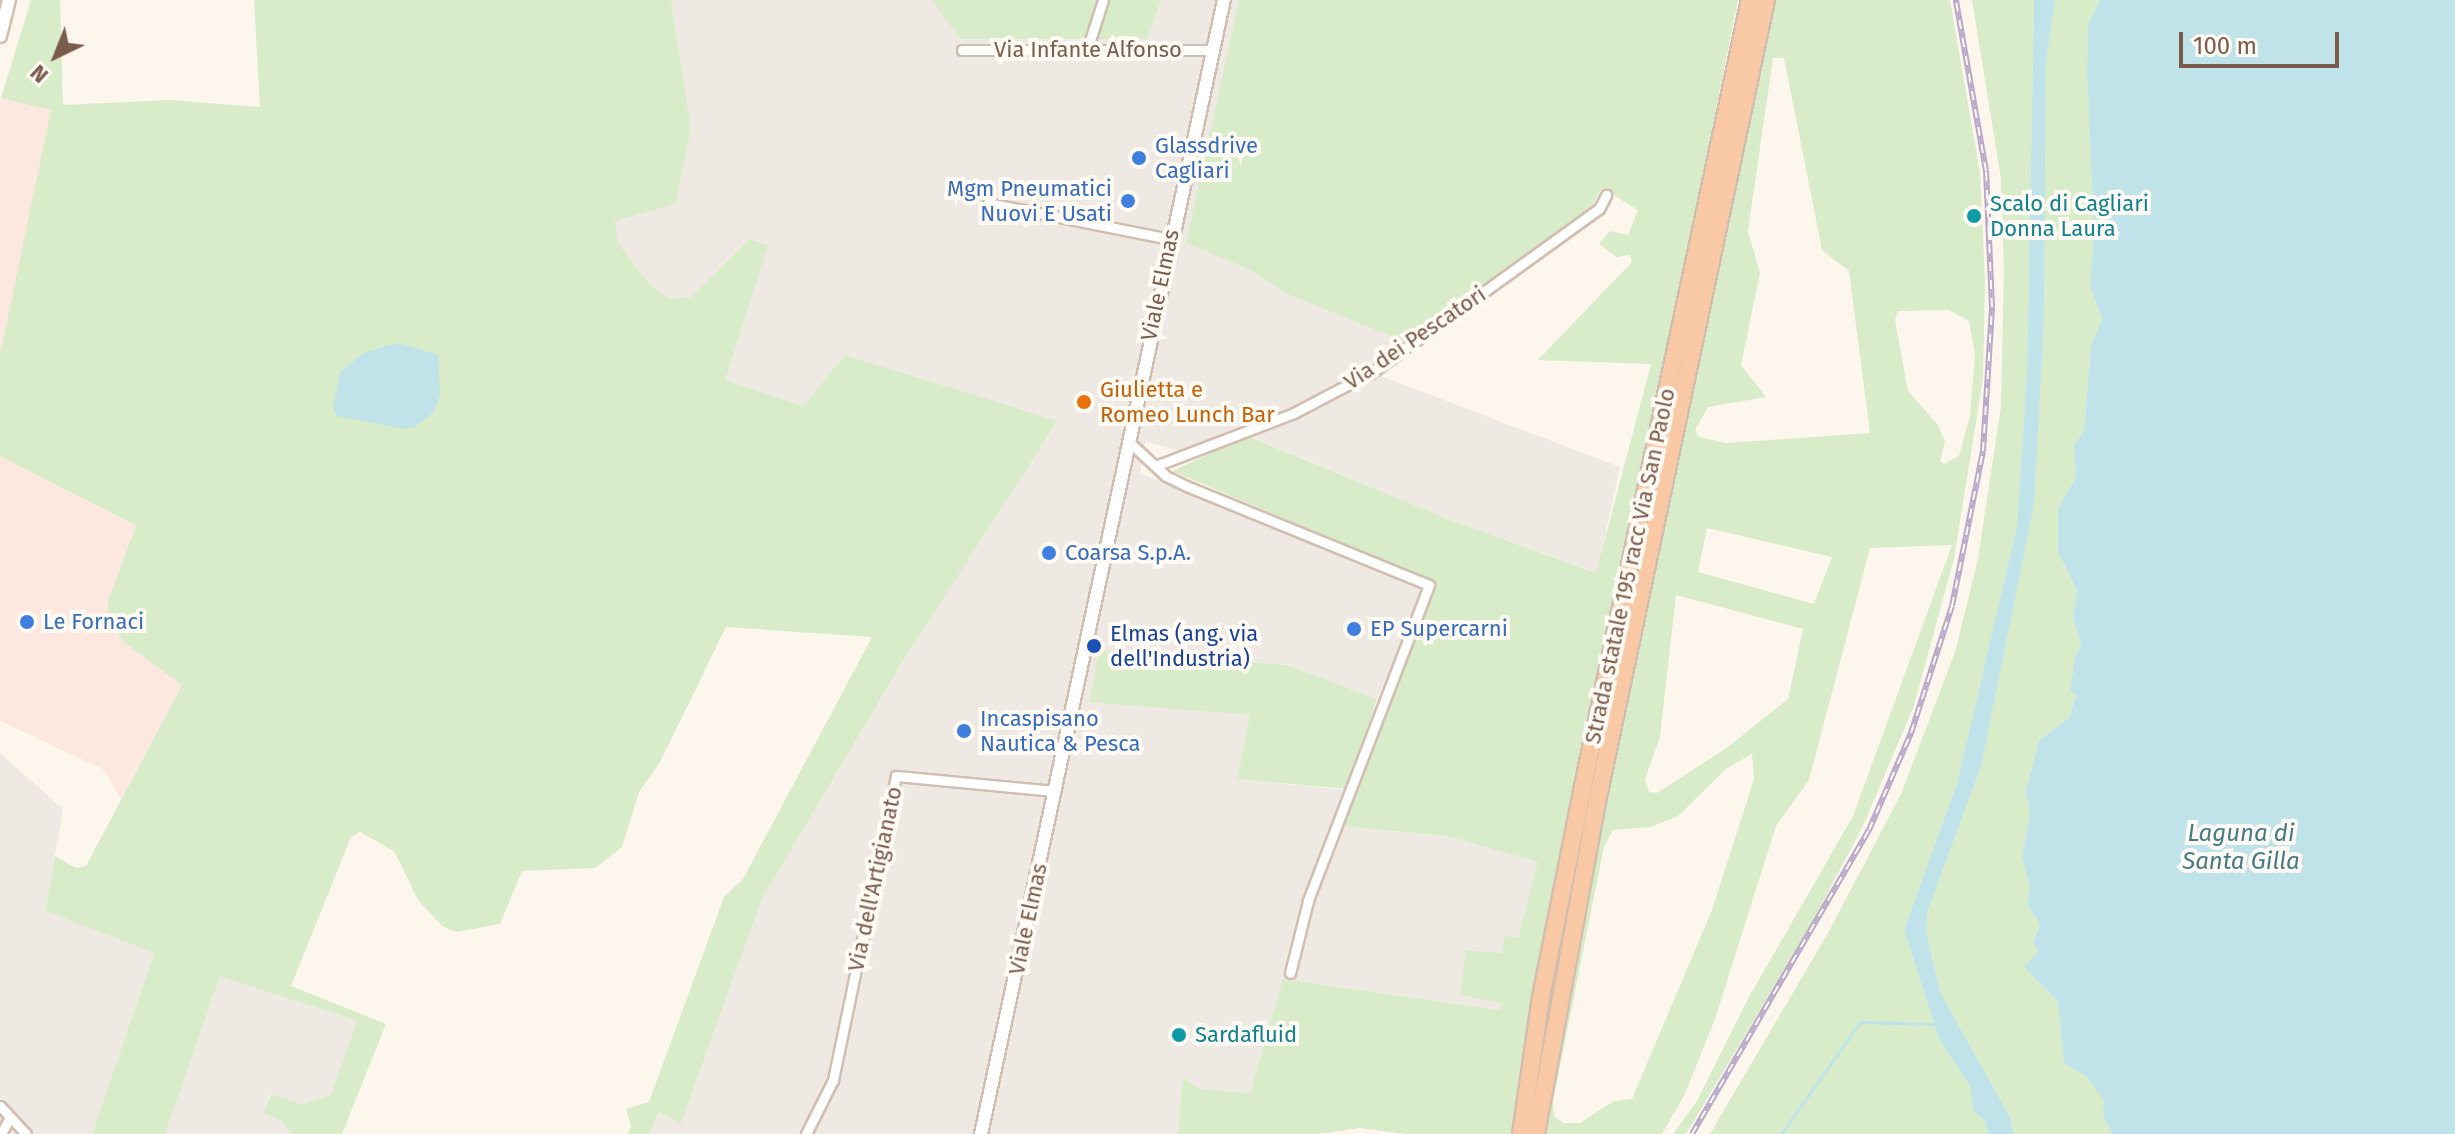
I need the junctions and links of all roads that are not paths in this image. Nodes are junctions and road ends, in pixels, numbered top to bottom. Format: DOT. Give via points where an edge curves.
graph roads {
  1 [pos="9,0"];
  2 [pos="1103,0"];
  3 [pos="1224,0"];
  4 [pos="1750,0"];
  5 [pos="1766,0"];
  6 [pos="0,36"];
  7 [pos="962,50"];
  8 [pos="1087,50"];
  9 [pos="1213,50"];
  10 [pos="1606,195"];
  11 [pos="988,203"];
  12 [pos="1170,239"];
  13 [pos="1129,442"];
  14 [pos="1158,465"];
  15 [pos="1055,791"];
  16 [pos="1290,973"];
  17 [pos="0,1106"];
  18 [pos="10,1117"];
  19 [pos="1529,1132"];
  20 [pos="1,1134"];
  21 [pos="26,1134"];
  22 [pos="806,1134"];
  23 [pos="981,1134"];
  1 -- 6 [label="main road"];
  2 -- 8 [label="street"];
  3 -- 9 [label="main road, Viale Elmas"];
  4 -- 19 [label="highway, Strada statale 195 racc Via San Paolo" via="1541,997"];
  5 -- 19 [label="highway, Strada statale 195 racc Via San Paolo"];
  7 -- 8 [label="street, Via Infante Alfonso"];
  8 -- 9 [label="street, Via Infante Alfonso"];
  9 -- 12 [label="main road, Viale Elmas"];
  10 -- 14 [label="street, Via dei Pescatori" via="1599,209 1374,371 1294,413"];
  11 -- 12 [label="street"];
  12 -- 13 [label="main road, Viale Elmas"];
  13 -- 14 [label="street"];
  13 -- 15 [label="main road, Viale Elmas"];
  14 -- 16 [label="street" via="1166,476 1189,487 1429,585 1308,901"];
  15 -- 22 [label="street, Via dell'Artigianato" via="896,776 833,1080"];
  15 -- 23 [label="main road, Viale Elmas"];
  17 -- 18 [label="street"];
  18 -- 20 [label="street"];
  18 -- 21 [label="street"];
}
